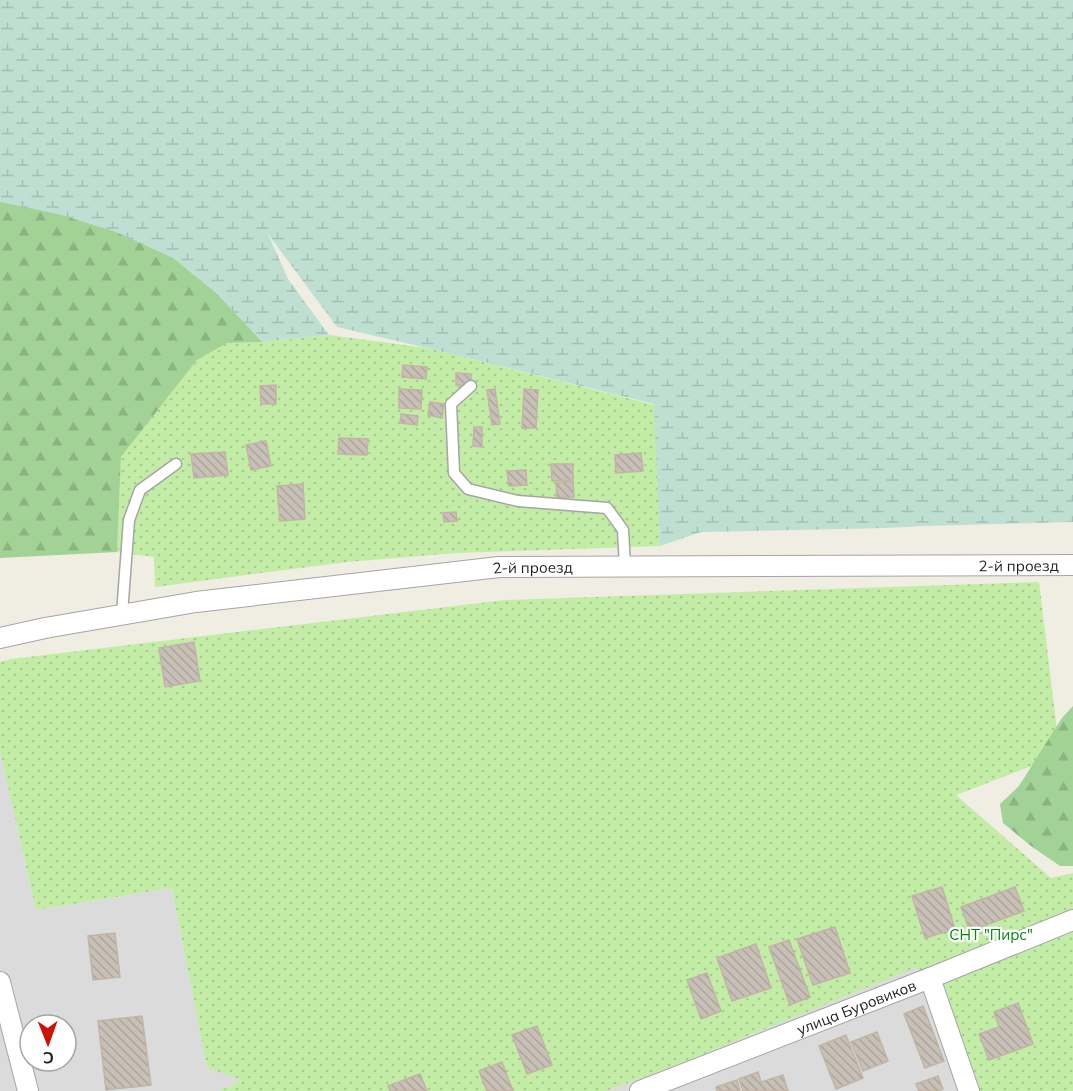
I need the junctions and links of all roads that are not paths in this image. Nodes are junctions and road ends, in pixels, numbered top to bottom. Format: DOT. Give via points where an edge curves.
graph roads {
  1 [pos="471,386"];
  2 [pos="176,464"];
  3 [pos="1073,565"];
  4 [pos="625,566"];
  5 [pos="122,614"];
  6 [pos="0,638"];
  7 [pos="1073,920"];
  8 [pos="930,978"];
  9 [pos="0,982"];
  10 [pos="3,1007"];
  11 [pos="28,1091"];
  12 [pos="640,1091"];
  13 [pos="969,1091"];
  1 -- 4 [label="lane" via="451,404 454,473 468,489 518,501 607,508 623,530"];
  2 -- 5 [label="lane" via="140,490 129,519"];
  3 -- 4 [label="street, 2-й проезд"];
  4 -- 5 [label="street, 2-й проезд" via="499,567"];
  5 -- 6 [label="street, 2-й проезд"];
  7 -- 8 [label="street, улица Буровиков"];
  8 -- 12 [label="street, улица Буровиков"];
  8 -- 13 [label="street"];
  9 -- 10 [label="street"];
  10 -- 11 [label="street"];
}
